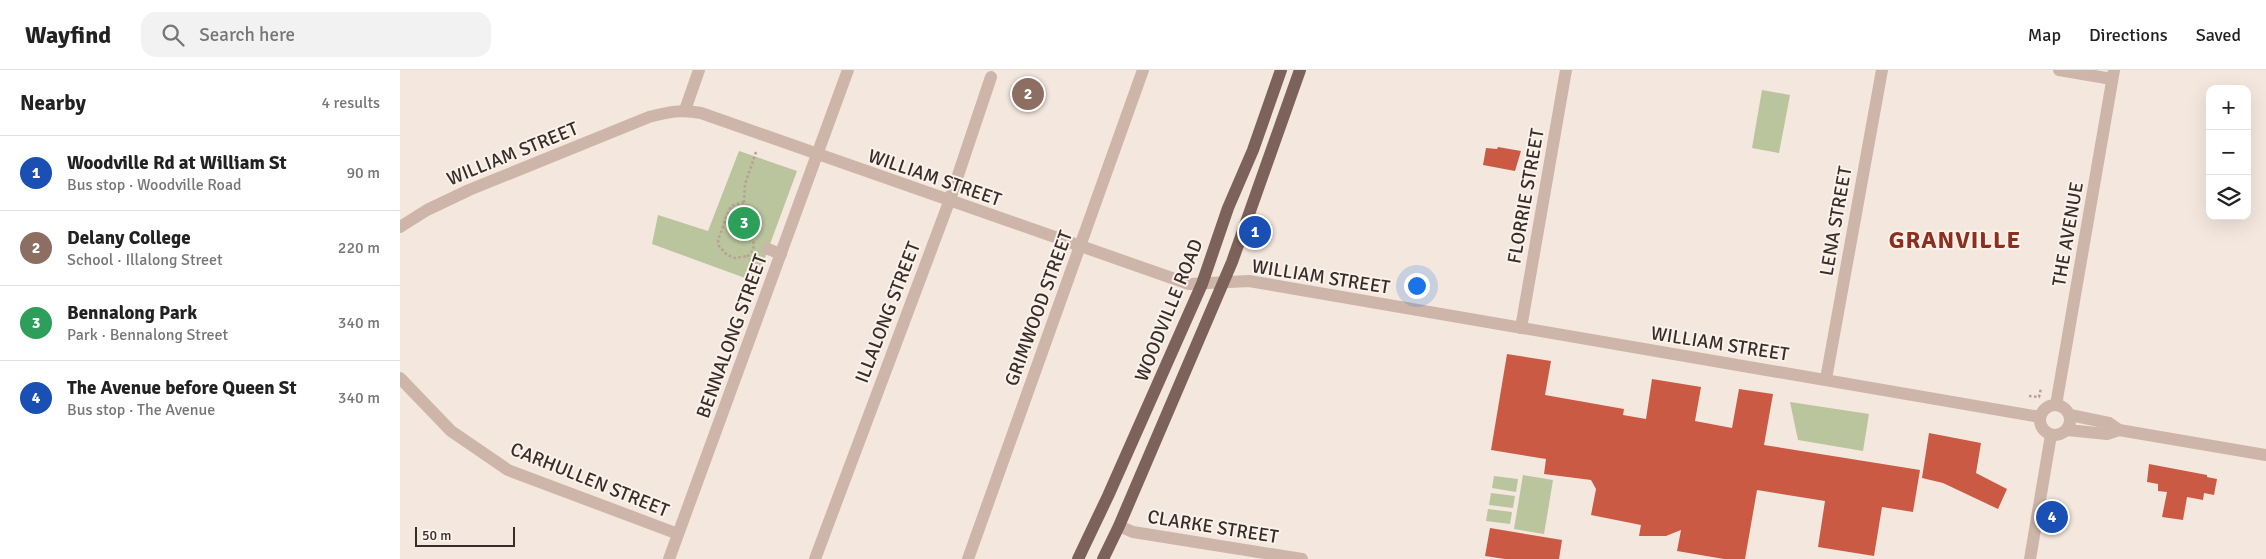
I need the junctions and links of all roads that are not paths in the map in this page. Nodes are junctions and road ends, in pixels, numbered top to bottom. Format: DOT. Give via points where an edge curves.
graph roads {
  1 [pos="699,70"];
  2 [pos="848,70"];
  3 [pos="1143,70"];
  4 [pos="1281,70"];
  5 [pos="1300,70"];
  6 [pos="1566,70"];
  7 [pos="1882,70"];
  8 [pos="2059,70"];
  9 [pos="2113,75"];
  10 [pos="991,77"];
  11 [pos="685,110"];
  12 [pos="818,156"];
  13 [pos="949,202"];
  14 [pos="400,227"];
  15 [pos="1079,247"];
  16 [pos="768,249"];
  17 [pos="782,254"];
  18 [pos="1224,282"];
  19 [pos="1202,284"];
  20 [pos="1521,328"];
  21 [pos="400,378"];
  22 [pos="1826,379"];
  23 [pos="2056,405"];
  24 [pos="2070,415"];
  25 [pos="2040,417"];
  26 [pos="2067,430"];
  27 [pos="2118,430"];
  28 [pos="2051,435"];
  29 [pos="2266,455"];
  30 [pos="1120,526"];
  31 [pos="678,534"];
  32 [pos="669,559"];
  33 [pos="815,559"];
  34 [pos="968,559"];
  35 [pos="1078,559"];
  36 [pos="1103,559"];
  37 [pos="1302,559"];
  38 [pos="2030,559"];
  1 -- 11 [label="street"];
  2 -- 12 [label="street, BENNALONG STREET"];
  3 -- 15 [label="street, GRIMWOOD STREET"];
  4 -- 19 [label="main road, WOODVILLE ROAD"];
  5 -- 18 [label="main road, WOODVILLE ROAD"];
  6 -- 20 [label="street, FLORRIE STREET"];
  7 -- 22 [label="street, LENA STREET"];
  8 -- 9 [label="street"];
  9 -- 23 [label="street, THE AVENUE"];
  10 -- 13 [label="street, ILLALONG STREET"];
  11 -- 12 [label="street, WILLIAM STREET"];
  11 -- 14 [label="street, WILLIAM STREET" via="649,117 469,190"];
  12 -- 13 [label="street, WILLIAM STREET"];
  12 -- 17 [label="street, BENNALONG STREET"];
  13 -- 15 [label="street, WILLIAM STREET"];
  13 -- 33 [label="street, ILLALONG STREET"];
  15 -- 19 [label="street, WILLIAM STREET" via="1189,284"];
  15 -- 34 [label="street, GRIMWOOD STREET"];
  16 -- 17 [label="street"];
  17 -- 31 [label="street, BENNALONG STREET"];
  18 -- 19 [label="street, WILLIAM STREET"];
  18 -- 20 [label="street, WILLIAM STREET" via="1256,282"];
  18 -- 30 [label="main road, WOODVILLE ROAD"];
  19 -- 35 [label="main road, WOODVILLE ROAD"];
  20 -- 22 [label="street, WILLIAM STREET"];
  21 -- 31 [label="street, CARHULLEN STREET" via="450,431 508,470"];
  22 -- 25 [label="street, WILLIAM STREET"];
  23 -- 24 [label="street" via="2066,409"];
  23 -- 25 [label="street" via="2048,406"];
  24 -- 26 [label="street"];
  24 -- 27 [label="street" via="2108,423"];
  25 -- 28 [label="street" via="2043,430"];
  26 -- 27 [label="street" via="2107,434"];
  26 -- 28 [label="street" via="2057,436"];
  27 -- 29 [label="street"];
  28 -- 38 [label="street"];
  30 -- 36 [label="main road, WOODVILLE ROAD"];
  30 -- 37 [label="street, CLARKE STREET" via="1133,532"];
  31 -- 32 [label="street, BENNALONG STREET"];
}
